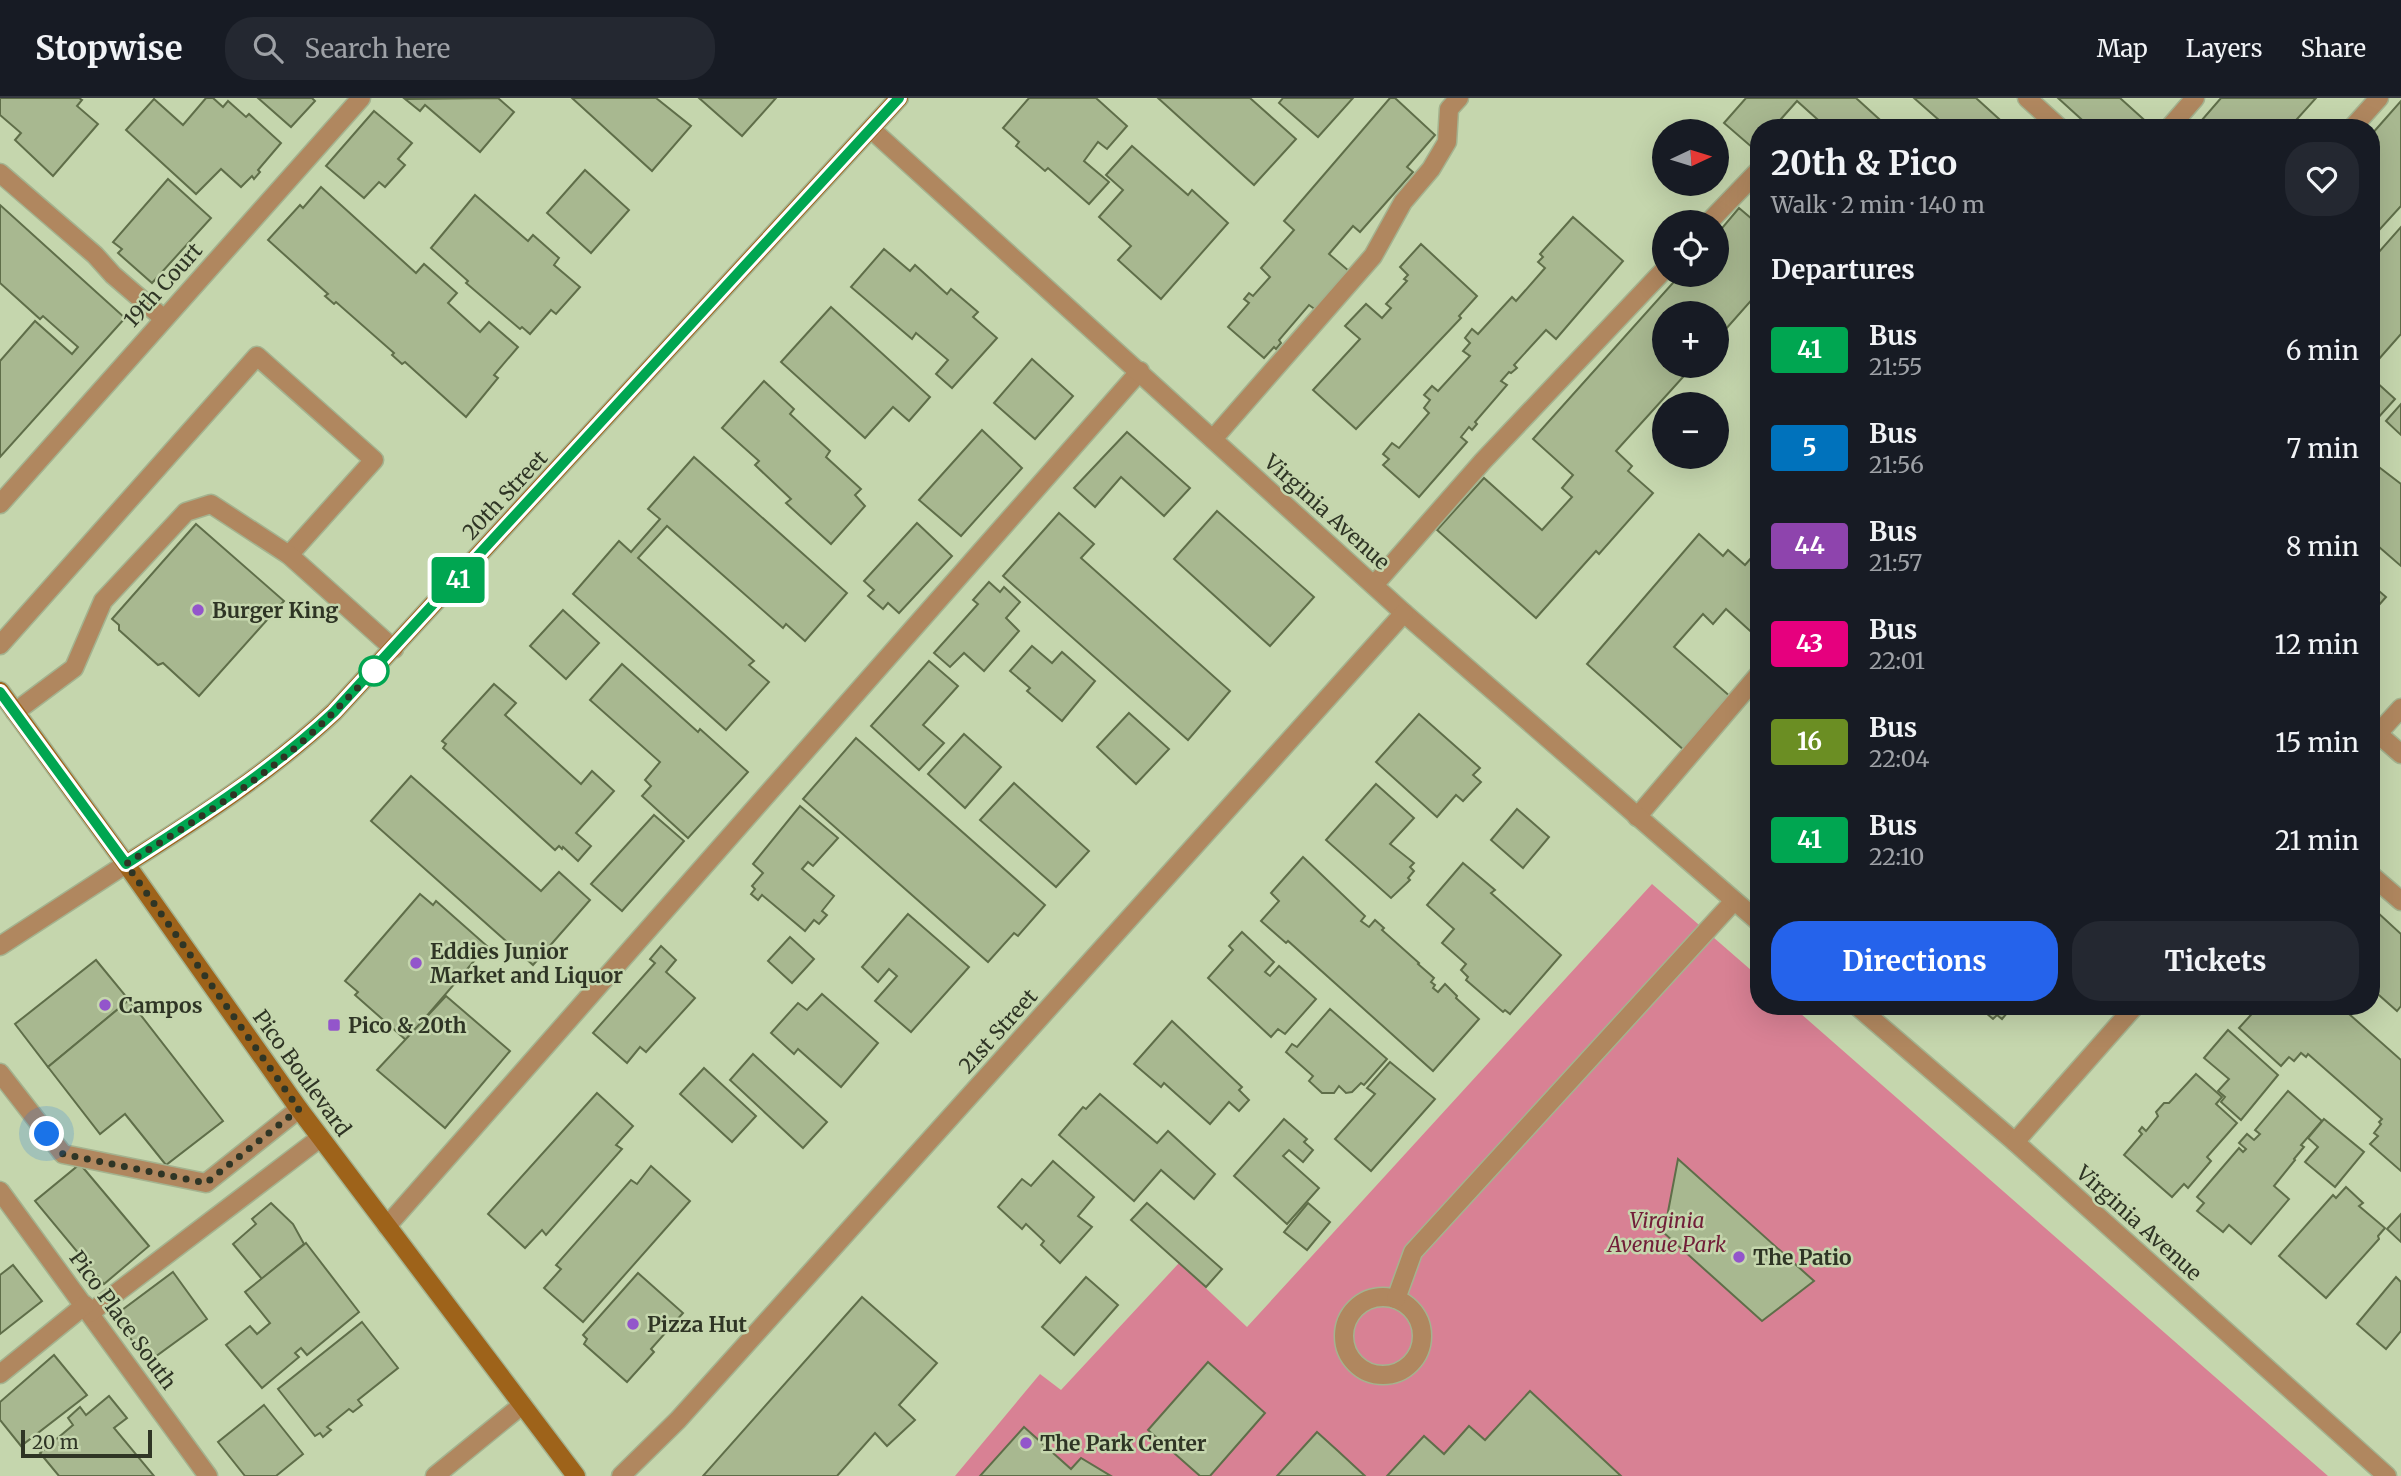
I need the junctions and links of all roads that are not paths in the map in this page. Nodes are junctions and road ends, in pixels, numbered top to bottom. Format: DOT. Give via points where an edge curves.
graph roads {
  1 [pos="360,98"];
  2 [pos="899,98"];
  3 [pos="1459,98"];
  4 [pos="2027,98"];
  5 [pos="2195,98"];
  6 [pos="2379,98"];
  7 [pos="2050,119"];
  8 [pos="2177,119"];
  9 [pos="2360,119"];
  10 [pos="872,129"];
  11 [pos="0,173"];
  12 [pos="1750,179"];
  13 [pos="1721,210"];
  14 [pos="1652,283"];
  15 [pos="163,318"];
  16 [pos="1140,371"];
  17 [pos="1213,439"];
  18 [pos="0,504"];
  19 [pos="289,555"];
  20 [pos="1374,585"];
  21 [pos="1404,613"];
  22 [pos="0,645"];
  23 [pos="394,649"];
  24 [pos="1750,685"];
  25 [pos="0,691"];
  26 [pos="2401,708"];
  27 [pos="15,712"];
  28 [pos="2380,732"];
  29 [pos="2380,741"];
  30 [pos="2401,754"];
  31 [pos="1637,817"];
  32 [pos="126,864"];
  33 [pos="2380,884"];
  34 [pos="1734,901"];
  35 [pos="2401,901"];
  36 [pos="1750,914"];
  37 [pos="0,946"];
  38 [pos="1867,1015"];
  39 [pos="2127,1015"];
  40 [pos="0,1073"];
  41 [pos="299,1109"];
  42 [pos="320,1138"];
  43 [pos="2015,1142"];
  44 [pos="0,1191"];
  45 [pos="387,1226"];
  46 [pos="1396,1299"];
  47 [pos="88,1309"];
  48 [pos="0,1374"];
  49 [pos="522,1405"];
  50 [pos="208,1476"];
  51 [pos="435,1476"];
  52 [pos="576,1476"];
  53 [pos="621,1476"];
  54 [pos="2387,1476"];
  1 -- 15 [label="street, 19th Court"];
  2 -- 10 [label="main road, 20th Street"];
  3 -- 17 [label="street" via="1449,109 1447,142 1403,202 1373,256"];
  4 -- 7 [label="street"];
  5 -- 8 [label="street"];
  6 -- 9 [label="street"];
  10 -- 16 [label="street, Virginia Avenue"];
  10 -- 23 [label="main road, 20th Street"];
  11 -- 15 [label="street"];
  12 -- 13 [label="street"];
  14 -- 20 [label="street" via="1483,461"];
  15 -- 18 [label="street, 19th Court"];
  16 -- 17 [label="street, Virginia Avenue"];
  16 -- 45 [label="street"];
  17 -- 20 [label="street, Virginia Avenue"];
  19 -- 22 [label="street" via="374,460 257,356"];
  19 -- 23 [label="street"];
  19 -- 27 [label="street" via="211,504 186,512 103,601 74,668"];
  20 -- 21 [label="street, Virginia Avenue"];
  21 -- 31 [label="street, Virginia Avenue"];
  21 -- 53 [label="street, 21st Street" via="678,1420"];
  23 -- 32 [label="main road, 20th Street" via="302,742"];
  24 -- 31 [label="street"];
  25 -- 27 [label="main road, Pico Boulevard"];
  26 -- 28 [label="street"];
  27 -- 32 [label="main road, Pico Boulevard"];
  29 -- 30 [label="street"];
  31 -- 34 [label="street, Virginia Avenue"];
  32 -- 37 [label="street, 20th Street"];
  32 -- 41 [label="main road, Pico Boulevard"];
  33 -- 35 [label="street"];
  34 -- 36 [label="street, Virginia Avenue"];
  34 -- 46 [label="street" via="1413,1252"];
  38 -- 43 [label="street, Virginia Avenue"];
  39 -- 43 [label="street"];
  40 -- 41 [label="street" via="63,1154 206,1183"];
  41 -- 42 [label="main road, Pico Boulevard"];
  42 -- 45 [label="main road, Pico Boulevard"];
  42 -- 47 [label="street"];
  43 -- 54 [label="street, Virginia Avenue"];
  44 -- 47 [label="street, Pico Place South"];
  45 -- 49 [label="main road, Pico Boulevard"];
  46 -- 46 [label="street" via="1370,1299 1350,1315 1344,1340 1354,1363 1365,1371 1377,1375 1402,1371 1419,1352 1421,1326 1416,1314"];
  47 -- 48 [label="street"];
  47 -- 50 [label="street, Pico Place South"];
  49 -- 51 [label="street"];
  49 -- 52 [label="main road, Pico Boulevard"];
}
